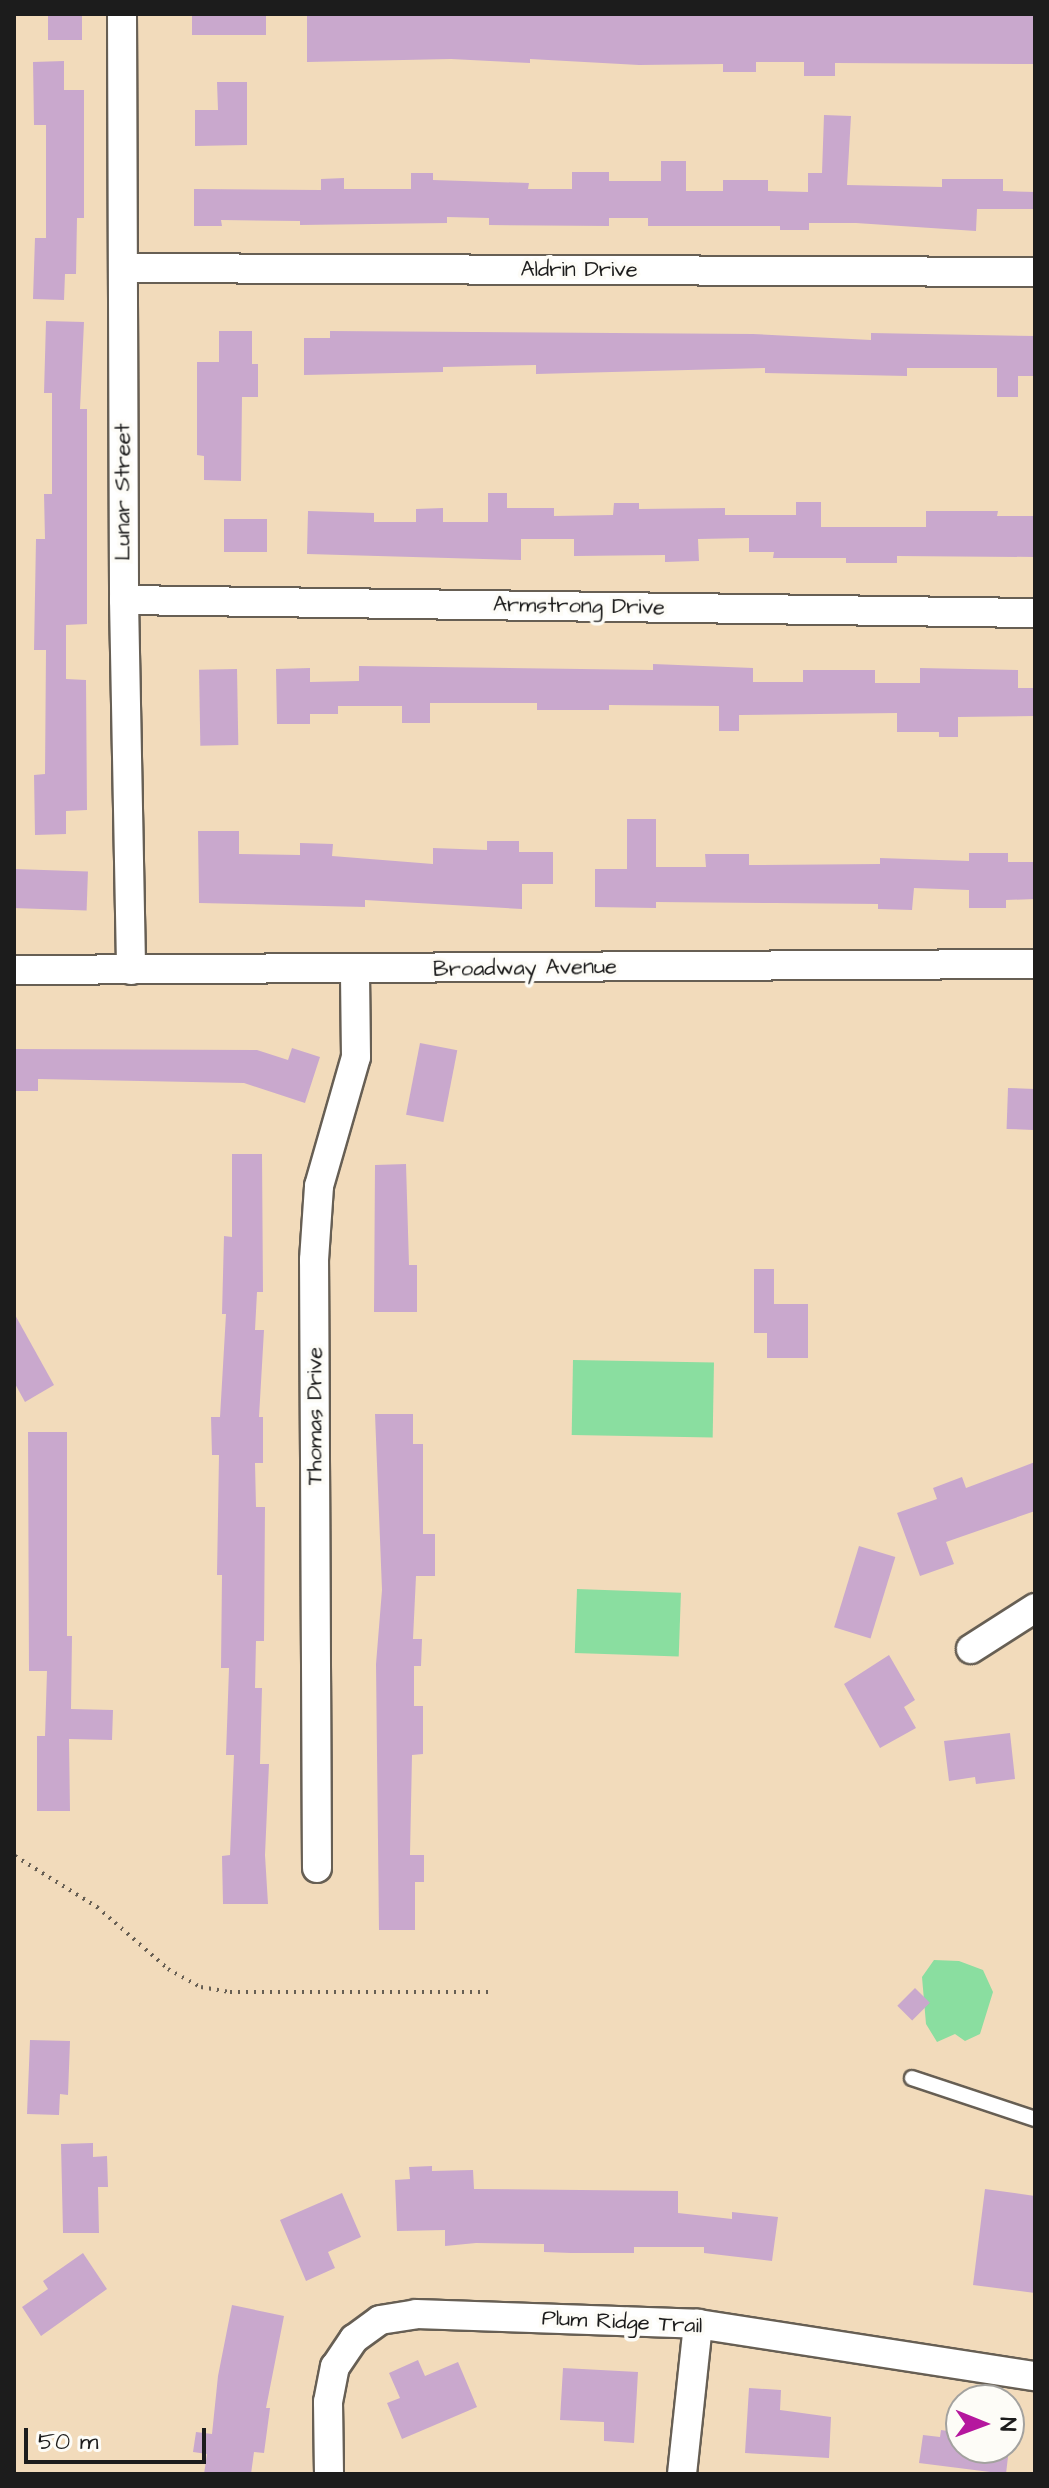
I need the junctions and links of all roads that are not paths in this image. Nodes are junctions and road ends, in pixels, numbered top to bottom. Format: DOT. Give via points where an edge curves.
graph roads {
  1 [pos="122,14"];
  2 [pos="123,268"];
  3 [pos="1035,272"];
  4 [pos="124,600"];
  5 [pos="1035,613"];
  6 [pos="1035,964"];
  7 [pos="14,970"];
  8 [pos="131,970"];
  9 [pos="355,970"];
  10 [pos="1035,1608"];
  11 [pos="971,1649"];
  12 [pos="317,1868"];
  13 [pos="912,2078"];
  14 [pos="1035,2119"];
  15 [pos="698,2324"];
  16 [pos="1035,2376"];
  17 [pos="329,2474"];
  18 [pos="682,2474"];
  1 -- 2 [label="street, Lunar Street"];
  2 -- 3 [label="street, Aldrin Drive"];
  2 -- 4 [label="street, Lunar Street"];
  4 -- 5 [label="street, Armstrong Drive"];
  4 -- 8 [label="street, Lunar Street"];
  6 -- 9 [label="street, Broadway Avenue"];
  7 -- 8 [label="street, Broadway Avenue"];
  8 -- 9 [label="street, Broadway Avenue"];
  9 -- 12 [label="street, Thomas Drive" via="356,1057 319,1186 314,1260"];
  10 -- 11 [label="street"];
  13 -- 14 [label="lane"];
  15 -- 16 [label="street, Plum Ridge Trail"];
  15 -- 17 [label="street, Plum Ridge Trail" via="416,2314 380,2320 354,2339 335,2367 328,2402"];
  15 -- 18 [label="street"];
}
